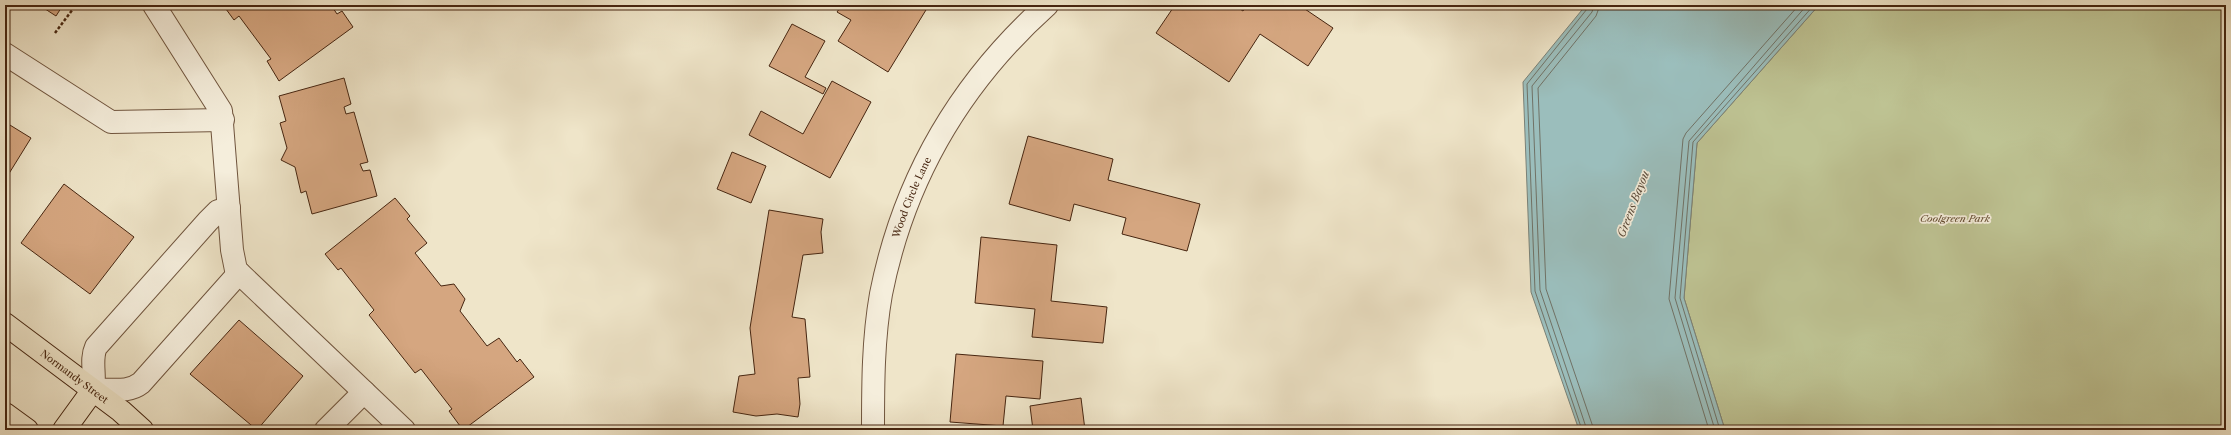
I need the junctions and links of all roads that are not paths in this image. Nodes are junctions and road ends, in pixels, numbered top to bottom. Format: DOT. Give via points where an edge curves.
graph roads {
  1 [pos="154,5"];
  2 [pos="1047,5"];
  3 [pos="5,54"];
  4 [pos="223,120"];
  5 [pos="229,208"];
  6 [pos="239,273"];
  7 [pos="5,324"];
  8 [pos="93,390"];
  9 [pos="364,392"];
  10 [pos="5,414"];
  11 [pos="27,430"];
  12 [pos="64,430"];
  13 [pos="142,430"];
  14 [pos="326,430"];
  15 [pos="404,430"];
  16 [pos="873,430"];
  1 -- 4 [label="street" via="217,103"];
  2 -- 16 [label="street, Wood Circle Lane" via="1018,31 982,72 945,126 913,190 900,224 881,294 873,365"];
  3 -- 4 [label="street" via="111,122"];
  4 -- 5 [label="street"];
  5 -- 6 [label="street" via="233,257"];
  5 -- 8 [label="street" via="218,211 208,221 96,347 93,356 96,376"];
  6 -- 8 [label="street" via="141,383 126,390"];
  6 -- 9 [label="street"];
  7 -- 8 [label="main road, Normandy Street"];
  8 -- 12 [label="main road"];
  8 -- 13 [label="main road, Normandy Street"];
  9 -- 14 [label="street"];
  9 -- 15 [label="street"];
  10 -- 11 [label="main road"];
}
